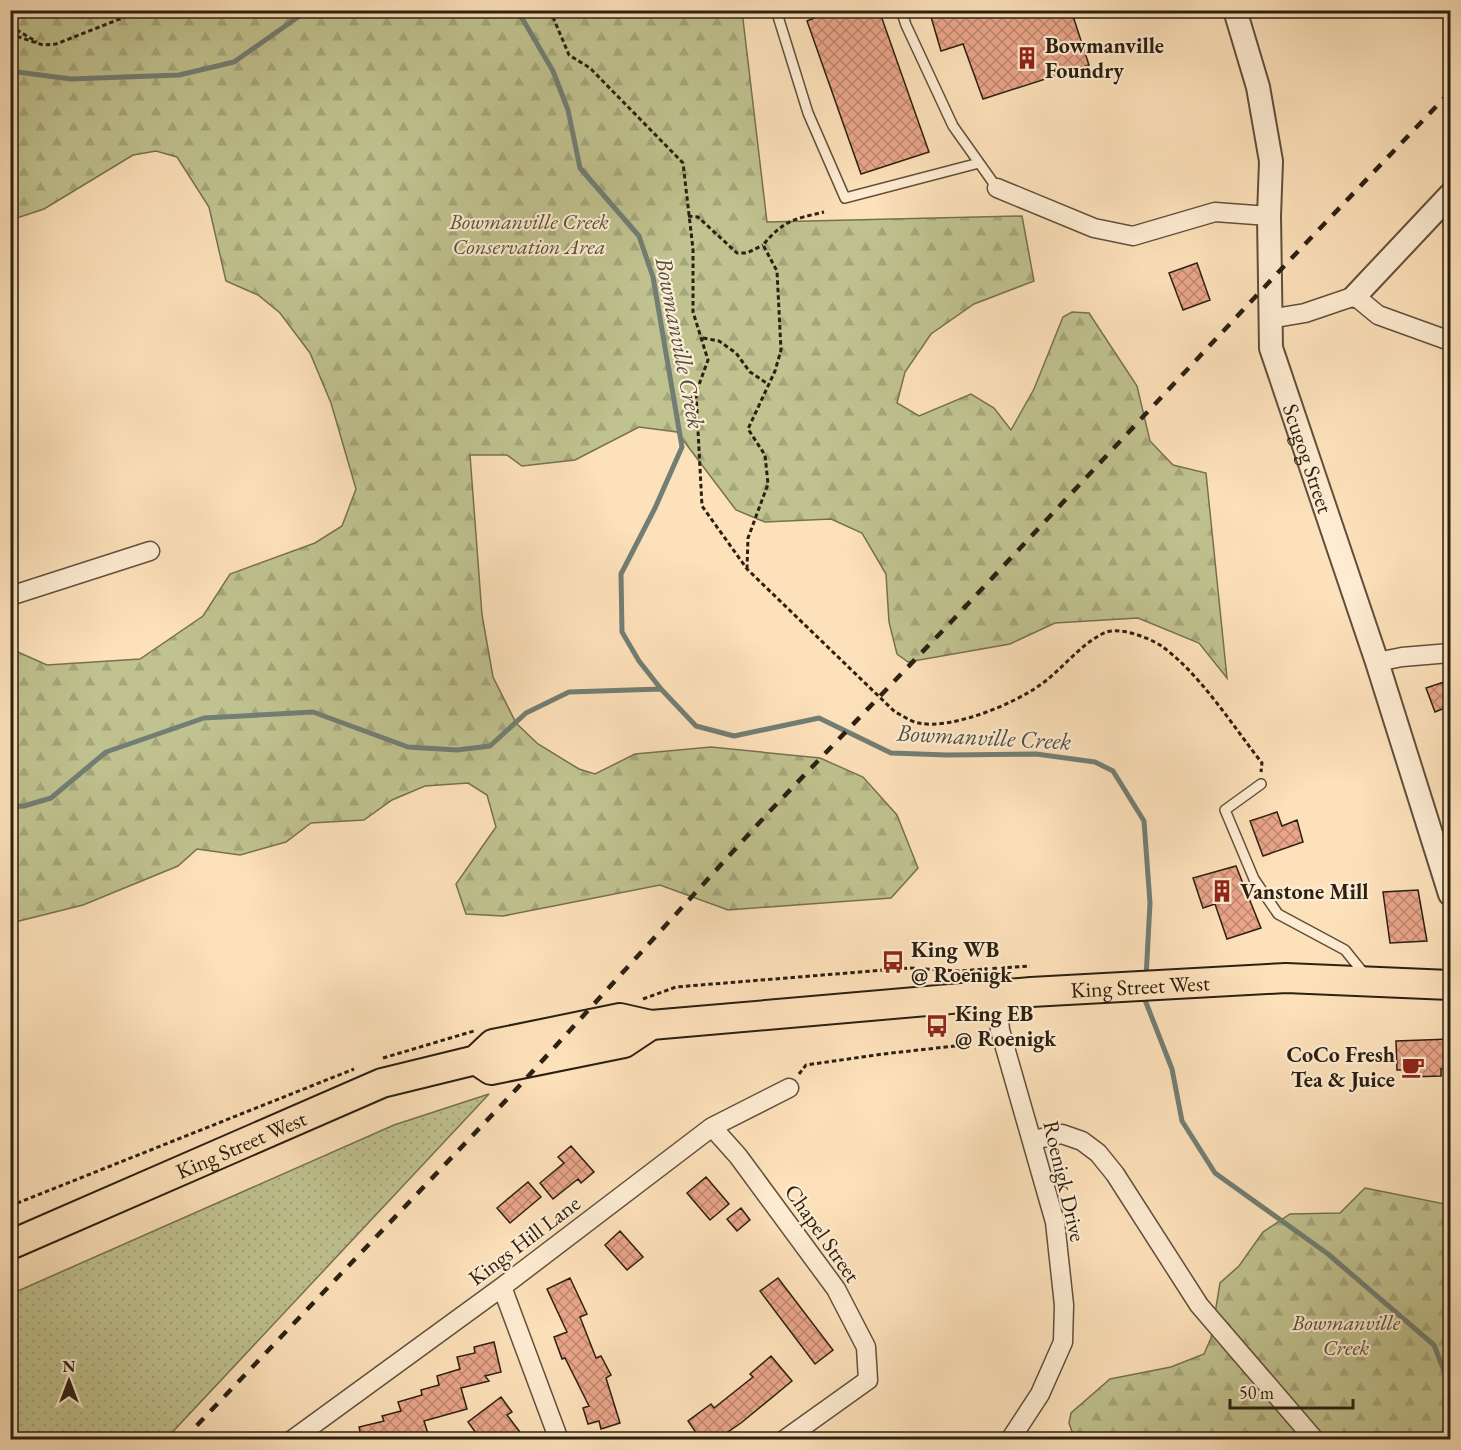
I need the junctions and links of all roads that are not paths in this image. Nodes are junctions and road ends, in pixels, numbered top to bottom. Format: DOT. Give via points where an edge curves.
graph roads {
  1 [pos="776,10"];
  2 [pos="901,10"];
  3 [pos="1235,10"];
  4 [pos="979,163"];
  5 [pos="997,188"];
  6 [pos="1450,195"];
  7 [pos="1269,216"];
  8 [pos="1355,296"];
  9 [pos="1270,320"];
  10 [pos="1450,341"];
  11 [pos="150,551"];
  12 [pos="10,596"];
  13 [pos="1450,653"];
  14 [pos="1377,662"];
  15 [pos="1261,783"];
  16 [pos="1450,894"];
  17 [pos="1369,980"];
  18 [pos="1450,985"];
  19 [pos="997,996"];
  20 [pos="789,1088"];
  21 [pos="712,1127"];
  22 [pos="1032,1140"];
  23 [pos="10,1245"];
  24 [pos="502,1287"];
  25 [pos="292,1440"];
  26 [pos="559,1440"];
  27 [pos="784,1440"];
  28 [pos="1011,1440"];
  29 [pos="1315,1440"];
  1 -- 4 [label="lane" via="808,113 845,198"];
  2 -- 4 [label="lane" via="953,126"];
  3 -- 7 [label="street, Scugog Street" via="1258,87 1271,161"];
  4 -- 5 [label="lane"];
  5 -- 7 [label="street" via="1094,228 1133,236 1215,212"];
  6 -- 8 [label="street"];
  7 -- 9 [label="street, Scugog Street"];
  8 -- 9 [label="street"];
  8 -- 10 [label="street" via="1378,315"];
  9 -- 14 [label="street, Scugog Street" via="1271,348"];
  11 -- 12 [label="street"];
  13 -- 14 [label="street"];
  14 -- 16 [label="street, Scugog Street"];
  15 -- 17 [label="lane" via="1225,810 1254,879 1278,914 1345,950"];
  17 -- 18 [label="main road, King Street West"];
  17 -- 19 [label="main road, King Street West" via="1286,978"];
  19 -- 22 [label="street, Roenigk Drive" via="1000,1030"];
  19 -- 23 [label="main road, King Street West" via="651,1026 620,1018 493,1044 476,1060 382,1083"];
  20 -- 21 [label="street, Kings Hill Lane"];
  21 -- 24 [label="street, Kings Hill Lane"];
  21 -- 27 [label="street, Chapel Street" via="738,1156 836,1289 866,1347 868,1380"];
  22 -- 28 [label="street, Roenigk Drive" via="1055,1222 1064,1305 1062,1342 1040,1394"];
  22 -- 29 [label="street" via="1062,1134 1082,1141 1098,1153 1116,1174 1199,1305"];
  24 -- 25 [label="street, Kings Hill Lane"];
  24 -- 26 [label="street"];
}
